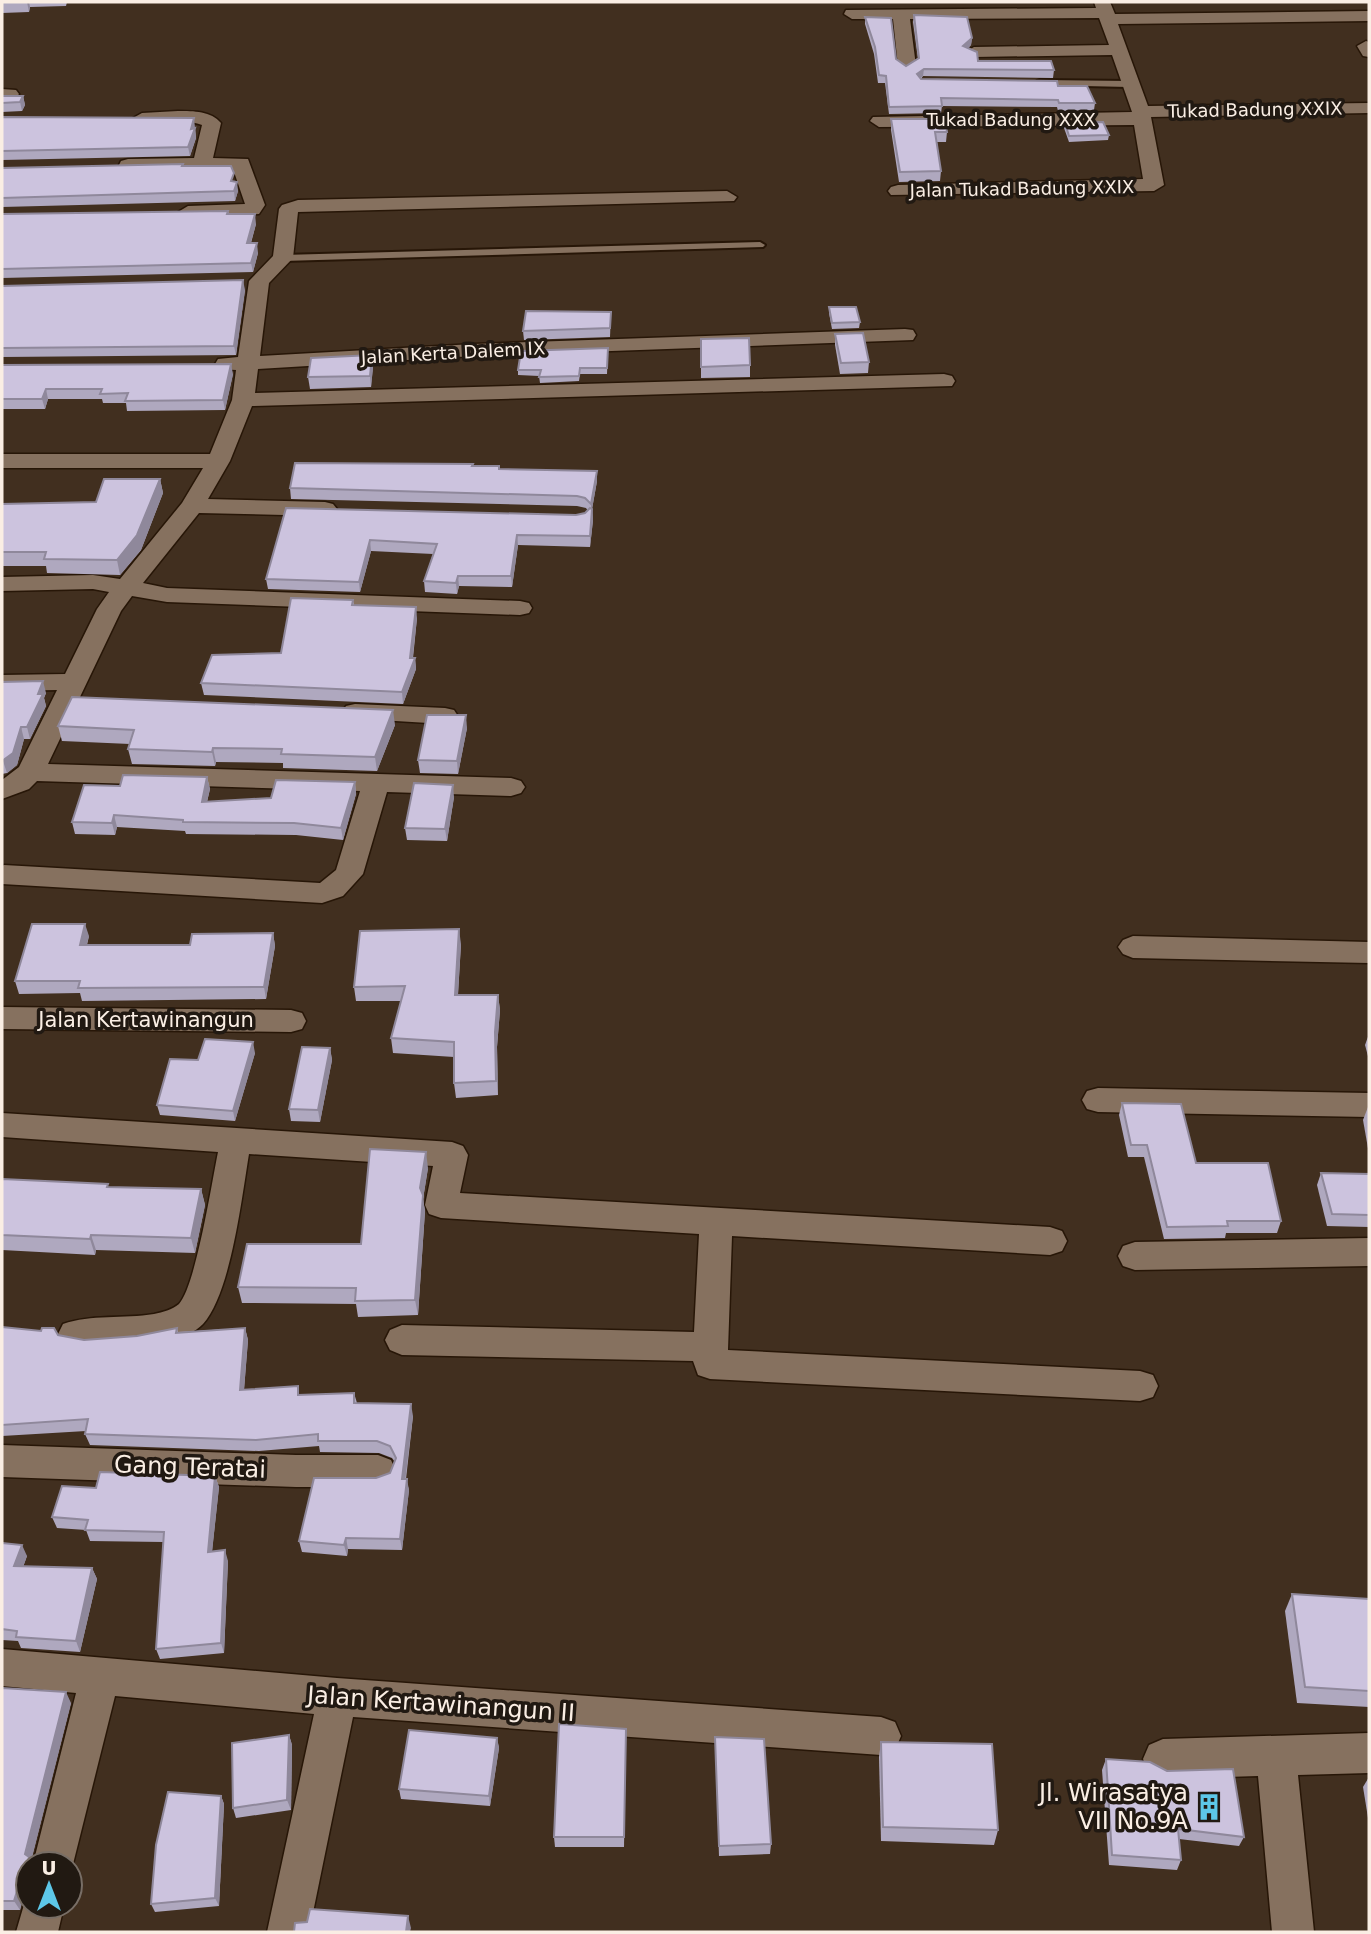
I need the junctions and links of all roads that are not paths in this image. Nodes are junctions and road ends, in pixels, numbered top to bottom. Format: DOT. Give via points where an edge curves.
graph roads {
  1 [pos="1105,11"];
  2 [pos="852,14"];
  3 [pos="901,15"];
  4 [pos="1369,16"];
  5 [pos="1118,50"];
  6 [pos="974,52"];
  7 [pos="907,66"];
  8 [pos="1033,83"];
  9 [pos="1129,83"];
  10 [pos="1369,108"];
  11 [pos="1142,116"];
  12 [pos="127,118"];
  13 [pos="878,121"];
  14 [pos="202,163"];
  15 [pos="109,166"];
  16 [pos="898,191"];
  17 [pos="727,197"];
  18 [pos="165,213"];
  19 [pos="760,246"];
  20 [pos="283,258"];
  21 [pos="259,281"];
  22 [pos="232,282"];
  23 [pos="905,335"];
  24 [pos="206,364"];
  25 [pos="246,364"];
  26 [pos="944,382"];
  27 [pos="243,400"];
  28 [pos="2,461"];
  29 [pos="219,461"];
  30 [pos="192,506"];
  31 [pos="343,510"];
  32 [pos="2,584"];
  33 [pos="128,588"];
  34 [pos="520,608"];
  35 [pos="2,683"];
  36 [pos="69,691"];
  37 [pos="92,701"];
  38 [pos="335,711"];
  39 [pos="445,716"];
  40 [pos="17,781"];
  41 [pos="377,782"];
  42 [pos="511,787"];
  43 [pos="5,875"];
  44 [pos="1133,947"];
  45 [pos="1369,953"];
  46 [pos="2,1018"];
  47 [pos="290,1021"];
  48 [pos="1098,1100"];
  49 [pos="1369,1105"];
  50 [pos="2,1125"];
  51 [pos="236,1140"];
  52 [pos="716,1221"];
  53 [pos="1050,1241"];
  54 [pos="1369,1252"];
  55 [pos="1135,1256"];
  56 [pos="75,1334"];
  57 [pos="402,1340"];
  58 [pos="710,1347"];
  59 [pos="1140,1386"];
  60 [pos="2,1461"];
  61 [pos="378,1471"];
  62 [pos="2,1668"];
  63 [pos="100,1677"];
  64 [pos="337,1697"];
  65 [pos="881,1736"];
  66 [pos="1369,1753"];
  67 [pos="1276,1754"];
  68 [pos="1163,1759"];
  69 [pos="57,1850"];
  70 [pos="288,1932"];
  71 [pos="1293,1932"];
  1 -- 3 [label="street"];
  1 -- 4 [label="street"];
  1 -- 5 [label="street"];
  2 -- 3 [label="street"];
  3 -- 7 [label="street"];
  5 -- 6 [label="street"];
  5 -- 9 [label="street"];
  8 -- 9 [label="lane"];
  9 -- 11 [label="street"];
  10 -- 11 [label="street, Tukad Badung XXIX"];
  11 -- 13 [label="street, Tukad Badung XXX"];
  11 -- 16 [label="street, Jalan Tukad Badung XXIX" via="1153,186"];
  12 -- 14 [label="street" via="210,121"];
  14 -- 15 [label="street"];
  14 -- 18 [label="street" via="241,163 255,205 252,210"];
  17 -- 20 [label="street" via="291,208"];
  19 -- 20 [label="lane"];
  20 -- 21 [label="street"];
  21 -- 22 [label="street"];
  21 -- 25 [label="street"];
  23 -- 25 [label="street, Jalan Kerta Dalem IX"];
  24 -- 25 [label="street, Jalan Kerta Dalem IX"];
  25 -- 27 [label="street"];
  26 -- 27 [label="street"];
  27 -- 29 [label="street"];
  28 -- 29 [label="street"];
  29 -- 30 [label="street"];
  30 -- 31 [label="street"];
  30 -- 33 [label="street"];
  32 -- 33 [label="street" via="93,582"];
  33 -- 34 [label="street" via="167,595"];
  33 -- 36 [label="street" via="109,609"];
  35 -- 36 [label="street"];
  36 -- 37 [label="street"];
  36 -- 40 [label="street"];
  38 -- 39 [label="street"];
  40 -- 41 [label="street"];
  41 -- 42 [label="street"];
  41 -- 43 [label="street" via="349,874 333,890 322,893"];
  44 -- 45 [label="street"];
  46 -- 47 [label="street, Jalan Kertawinangun"];
  48 -- 49 [label="street"];
  50 -- 51 [label="street"];
  51 -- 52 [label="street" via="452,1155 441,1205"];
  51 -- 56 [label="street" via="209,1266 198,1305 189,1316 140,1330"];
  52 -- 53 [label="street"];
  52 -- 58 [label="street"];
  54 -- 55 [label="street"];
  57 -- 58 [label="street"];
  58 -- 59 [label="street" via="710,1364"];
  60 -- 61 [label="street, Gang Teratai"];
  62 -- 63 [label="street, Jalan Kertawinangun II"];
  63 -- 64 [label="street, Jalan Kertawinangun II"];
  63 -- 69 [label="street"];
  64 -- 65 [label="street, Jalan Kertawinangun II"];
  64 -- 70 [label="street"];
  66 -- 67 [label="street"];
  67 -- 68 [label="street"];
  67 -- 71 [label="street"];
}
